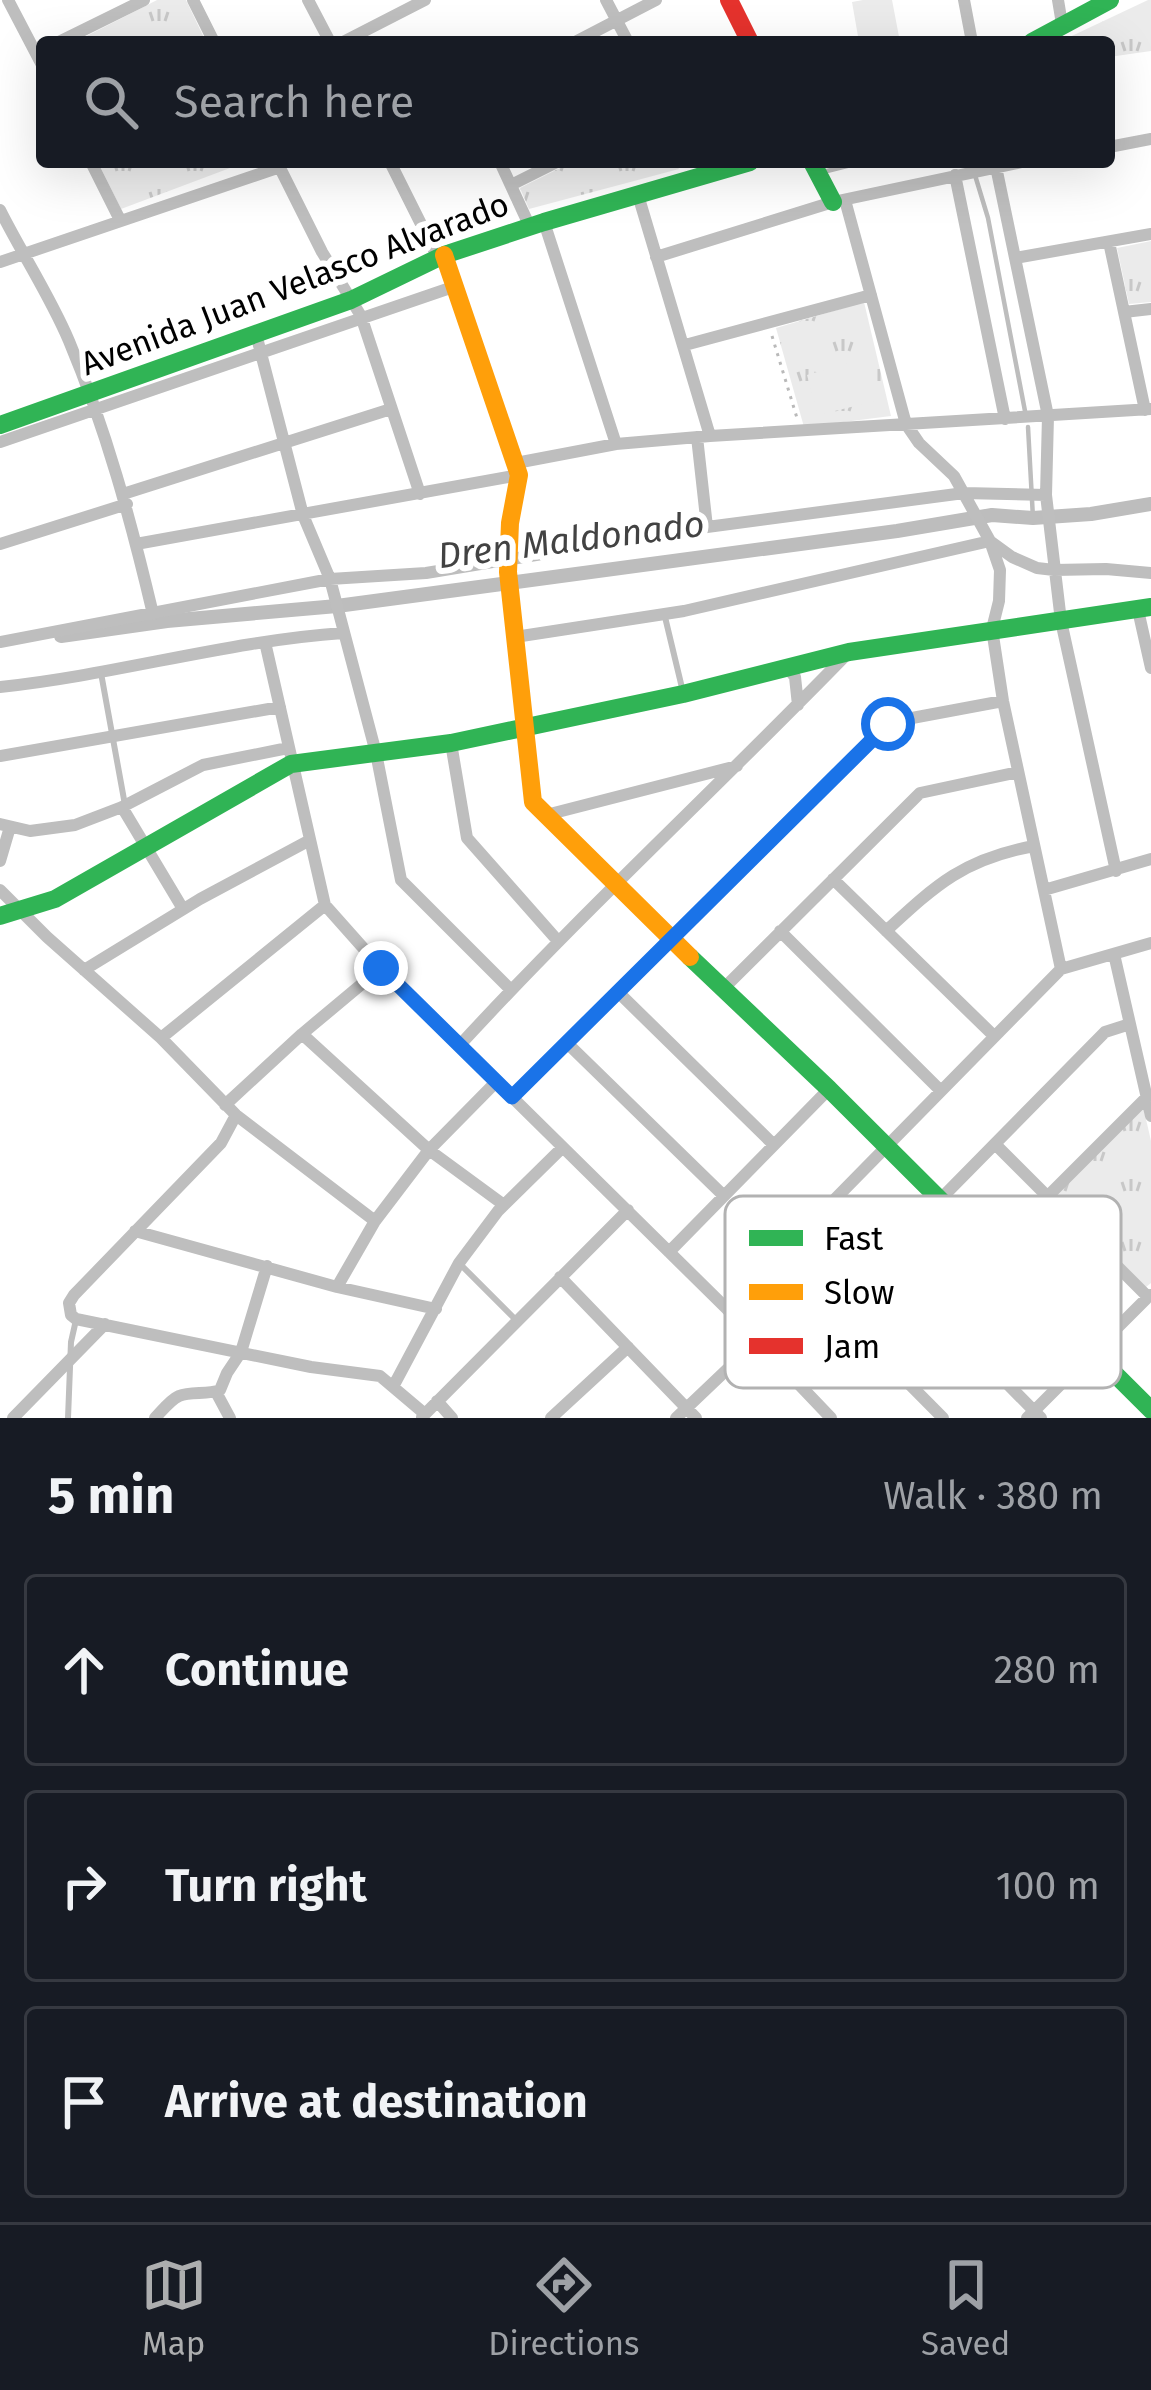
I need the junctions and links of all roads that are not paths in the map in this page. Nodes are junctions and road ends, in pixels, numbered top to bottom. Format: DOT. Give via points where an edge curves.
graph roads {
  1 [pos="8,0"];
  2 [pos="144,0"];
  3 [pos="193,0"];
  4 [pos="308,0"];
  5 [pos="425,0"];
  6 [pos="606,0"];
  7 [pos="656,0"];
  8 [pos="729,0"];
  9 [pos="964,0"];
  10 [pos="1058,0"];
  11 [pos="1109,0"];
  12 [pos="617,20"];
  13 [pos="1062,24"];
  14 [pos="71,36"];
  15 [pos="211,36"];
  16 [pos="327,36"];
  17 [pos="355,36"];
  18 [pos="586,36"];
  19 [pos="625,36"];
  20 [pos="747,36"];
  21 [pos="971,36"];
  22 [pos="1042,36"];
  23 [pos="36,49"];
  24 [pos="1151,139"];
  25 [pos="1115,145"];
  26 [pos="94,168"];
  27 [pos="267,168"];
  28 [pos="280,168"];
  29 [pos="393,168"];
  30 [pos="503,168"];
  31 [pos="545,168"];
  32 [pos="816,168"];
  33 [pos="982,168"];
  34 [pos="996,168"];
  35 [pos="692,170"];
  36 [pos="956,176"];
  37 [pos="511,185"];
  38 [pos="638,196"];
  39 [pos="839,201"];
  40 [pos="0,210"];
  41 [pos="120,220"];
  42 [pos="537,225"];
  43 [pos="1151,234"];
  44 [pos="1109,242"];
  45 [pos="21,254"];
  46 [pos="441,256"];
  47 [pos="656,257"];
  48 [pos="1015,258"];
  49 [pos="0,262"];
  50 [pos="456,286"];
  51 [pos="871,295"];
  52 [pos="356,308"];
  53 [pos="1151,309"];
  54 [pos="1124,312"];
  55 [pos="258,344"];
  56 [pos="685,345"];
  57 [pos="92,402"];
  58 [pos="391,409"];
  59 [pos="1148,409"];
  60 [pos="1048,416"];
  61 [pos="1005,419"];
  62 [pos="906,424"];
  63 [pos="0,425"];
  64 [pos="704,437"];
  65 [pos="0,442"];
  66 [pos="616,444"];
  67 [pos="284,445"];
  68 [pos="518,469"];
  69 [pos="420,494"];
  70 [pos="1046,495"];
  71 [pos="966,498"];
  72 [pos="125,499"];
  73 [pos="303,515"];
  74 [pos="707,527"];
  75 [pos="990,541"];
  76 [pos="0,544"];
  77 [pos="136,544"];
  78 [pos="508,566"];
  79 [pos="1054,570"];
  80 [pos="1151,573"];
  81 [pos="330,579"];
  82 [pos="1144,609"];
  83 [pos="153,614"];
  84 [pos="664,614"];
  85 [pos="1061,621"];
  86 [pos="992,629"];
  87 [pos="343,633"];
  88 [pos="515,637"];
  89 [pos="0,642"];
  90 [pos="265,642"];
  91 [pos="849,652"];
  92 [pos="788,668"];
  93 [pos="1151,668"];
  94 [pos="101,673"];
  95 [pos="0,686"];
  96 [pos="683,694"];
  97 [pos="1004,701"];
  98 [pos="798,705"];
  99 [pos="280,706"];
  100 [pos="524,728"];
  101 [pos="112,736"];
  102 [pos="451,742"];
  103 [pos="376,753"];
  104 [pos="289,756"];
  105 [pos="0,757"];
  106 [pos="739,766"];
  107 [pos="1018,772"];
  108 [pos="123,806"];
  109 [pos="546,815"];
  110 [pos="5,826"];
  111 [pos="310,840"];
  112 [pos="1034,846"];
  113 [pos="148,849"];
  114 [pos="1151,859"];
  115 [pos="0,861"];
  116 [pos="1116,871"];
  117 [pos="833,879"];
  118 [pos="616,884"];
  119 [pos="0,890"];
  120 [pos="1044,890"];
  121 [pos="325,904"];
  122 [pos="183,909"];
  123 [pos="22,911"];
  124 [pos="0,916"];
  125 [pos="780,931"];
  126 [pos="886,931"];
  127 [pos="672,939"];
  128 [pos="558,941"];
  129 [pos="1151,944"];
  130 [pos="1114,954"];
  131 [pos="381,968"];
  132 [pos="1061,969"];
  133 [pos="84,970"];
  134 [pos="723,989"];
  135 [pos="511,990"];
  136 [pos="618,992"];
  137 [pos="1130,1024"];
  138 [pos="302,1034"];
  139 [pos="993,1035"];
  140 [pos="160,1037"];
  141 [pos="566,1043"];
  142 [pos="459,1046"];
  143 [pos="496,1081"];
  144 [pos="829,1089"];
  145 [pos="941,1091"];
  146 [pos="1147,1096"];
  147 [pos="512,1097"];
  148 [pos="225,1105"];
  149 [pos="236,1115"];
  150 [pos="1151,1116"];
  151 [pos="995,1144"];
  152 [pos="773,1145"];
  153 [pos="886,1147"];
  154 [pos="562,1148"];
  155 [pos="429,1150"];
  156 [pos="724,1196"];
  157 [pos="838,1196"];
  158 [pos="935,1196"];
  159 [pos="945,1196"];
  160 [pos="1048,1196"];
  161 [pos="504,1205"];
  162 [pos="628,1210"];
  163 [pos="375,1222"];
  164 [pos="135,1231"];
  165 [pos="669,1252"];
  166 [pos="459,1264"];
  167 [pos="267,1266"];
  168 [pos="1121,1268"];
  169 [pos="560,1276"];
  170 [pos="338,1287"];
  171 [pos="1149,1296"];
  172 [pos="725,1307"];
  173 [pos="436,1309"];
  174 [pos="76,1319"];
  175 [pos="517,1321"];
  176 [pos="105,1324"];
  177 [pos="1121,1324"];
  178 [pos="628,1347"];
  179 [pos="241,1352"];
  180 [pos="69,1361"];
  181 [pos="725,1374"];
  182 [pos="1121,1381"];
  183 [pos="394,1385"];
  184 [pos="803,1388"];
  185 [pos="913,1388"];
  186 [pos="1007,1388"];
  187 [pos="1059,1388"];
  188 [pos="216,1392"];
  189 [pos="437,1401"];
  190 [pos="1151,1410"];
  191 [pos="686,1415"];
  192 [pos="423,1416"];
  193 [pos="1034,1416"];
  194 [pos="13,1418"];
  195 [pos="68,1418"];
  196 [pos="155,1418"];
  197 [pos="230,1418"];
  198 [pos="452,1418"];
  199 [pos="551,1418"];
  200 [pos="831,1418"];
  201 [pos="943,1418"];
  1 -- 23 [label="street"];
  2 -- 14 [label="street"];
  3 -- 15 [label="street"];
  4 -- 16 [label="street"];
  5 -- 17 [label="street"];
  6 -- 12 [label="street"];
  7 -- 12 [label="street"];
  8 -- 20 [label="street"];
  9 -- 21 [label="street"];
  10 -- 13 [label="street"];
  11 -- 13 [label="street"];
  12 -- 18 [label="street"];
  12 -- 19 [label="street"];
  13 -- 22 [label="street"];
  24 -- 25 [label="street"];
  26 -- 41 [label="street"];
  27 -- 41 [label="street"];
  28 -- 52 [label="street"];
  29 -- 46 [label="street"];
  30 -- 37 [label="street"];
  31 -- 37 [label="street"];
  32 -- 39 [label="street"];
  33 -- 36 [label="street"];
  34 -- 48 [label="street"];
  35 -- 38 [label="street, Avenida Juan Velasco Alvarado"];
  36 -- 39 [label="street"];
  36 -- 61 [label="street"];
  37 -- 42 [label="street"];
  38 -- 42 [label="street, Avenida Juan Velasco Alvarado"];
  38 -- 47 [label="street"];
  39 -- 47 [label="street"];
  39 -- 51 [label="street"];
  40 -- 45 [label="street"];
  41 -- 45 [label="street"];
  42 -- 46 [label="street, Avenida Juan Velasco Alvarado"];
  42 -- 66 [label="street"];
  43 -- 44 [label="street"];
  44 -- 48 [label="street"];
  44 -- 54 [label="street"];
  45 -- 49 [label="street"];
  45 -- 57 [label="street"];
  46 -- 50 [label="street"];
  46 -- 52 [label="street, Avenida Juan Velasco Alvarado"];
  47 -- 56 [label="street"];
  48 -- 60 [label="street"];
  50 -- 52 [label="street"];
  50 -- 68 [label="street"];
  51 -- 56 [label="street"];
  51 -- 62 [label="street"];
  52 -- 55 [label="street, Avenida Juan Velasco Alvarado"];
  52 -- 58 [label="street"];
  53 -- 54 [label="street"];
  54 -- 59 [label="street"];
  55 -- 57 [label="street, Avenida Juan Velasco Alvarado"];
  55 -- 67 [label="street"];
  56 -- 64 [label="street"];
  57 -- 63 [label="street, Avenida Juan Velasco Alvarado"];
  57 -- 65 [label="street"];
  57 -- 72 [label="street"];
  58 -- 67 [label="street"];
  58 -- 69 [label="street"];
  59 -- 60 [label="street"];
  60 -- 61 [label="street"];
  60 -- 70 [label="street"];
  61 -- 62 [label="street"];
  62 -- 64 [label="street"];
  62 -- 71 [label="street"];
  64 -- 66 [label="street"];
  64 -- 74 [label="street"];
  66 -- 68 [label="street"];
  67 -- 72 [label="street"];
  67 -- 73 [label="street"];
  68 -- 69 [label="street"];
  68 -- 78 [label="street"];
  69 -- 73 [label="street"];
  70 -- 71 [label="street"];
  70 -- 79 [label="street"];
  71 -- 74 [label="street"];
  71 -- 75 [label="street"];
  72 -- 76 [label="street"];
  72 -- 77 [label="street"];
  73 -- 77 [label="street"];
  73 -- 81 [label="street"];
  74 -- 78 [label="street"];
  75 -- 79 [label="street"];
  75 -- 84 [label="street"];
  75 -- 86 [label="street" via="1000,570"];
  77 -- 83 [label="street"];
  78 -- 81 [label="street"];
  78 -- 88 [label="street"];
  79 -- 80 [label="street"];
  79 -- 85 [label="street"];
  81 -- 83 [label="street"];
  81 -- 87 [label="street"];
  82 -- 85 [label="street"];
  82 -- 93 [label="street"];
  83 -- 89 [label="street"];
  84 -- 88 [label="street"];
  84 -- 96 [label="lane"];
  85 -- 86 [label="street"];
  85 -- 116 [label="street"];
  86 -- 91 [label="street"];
  86 -- 97 [label="street"];
  87 -- 90 [label="street"];
  87 -- 103 [label="street"];
  88 -- 100 [label="street"];
  90 -- 94 [label="street"];
  90 -- 99 [label="street"];
  91 -- 92 [label="street"];
  91 -- 98 [label="street"];
  92 -- 96 [label="street"];
  92 -- 98 [label="street"];
  94 -- 95 [label="street"];
  94 -- 101 [label="lane"];
  96 -- 100 [label="street"];
  97 -- 107 [label="street"];
  97 -- 127 [label="street" via="888,724"];
  98 -- 106 [label="street"];
  99 -- 101 [label="street"];
  99 -- 104 [label="street"];
  100 -- 102 [label="street"];
  100 -- 109 [label="street" via="533,802"];
  101 -- 105 [label="street"];
  101 -- 108 [label="lane"];
  102 -- 103 [label="street"];
  102 -- 128 [label="street" via="467,838"];
  103 -- 104 [label="street"];
  103 -- 135 [label="street" via="401,880"];
  104 -- 108 [label="street" via="203,765"];
  104 -- 111 [label="street"];
  104 -- 113 [label="street"];
  106 -- 109 [label="street"];
  106 -- 118 [label="street"];
  107 -- 112 [label="street"];
  107 -- 117 [label="street" via="920,793"];
  108 -- 110 [label="street" via="75,825 30,832"];
  108 -- 113 [label="street"];
  109 -- 118 [label="street"];
  110 -- 115 [label="street"];
  111 -- 121 [label="street"];
  111 -- 122 [label="street"];
  112 -- 120 [label="street"];
  112 -- 126 [label="street" via="956,872"];
  113 -- 122 [label="street"];
  113 -- 123 [label="street"];
  114 -- 116 [label="street"];
  116 -- 120 [label="street"];
  117 -- 125 [label="street"];
  117 -- 126 [label="street"];
  118 -- 127 [label="street"];
  118 -- 128 [label="street"];
  119 -- 123 [label="street"];
  120 -- 132 [label="street"];
  121 -- 131 [label="street"];
  121 -- 140 [label="street"];
  122 -- 133 [label="street"];
  123 -- 124 [label="street"];
  123 -- 133 [label="street"];
  125 -- 134 [label="street"];
  125 -- 145 [label="street"];
  126 -- 139 [label="street"];
  127 -- 134 [label="street"];
  127 -- 136 [label="street"];
  128 -- 135 [label="street"];
  129 -- 130 [label="street"];
  130 -- 132 [label="street"];
  130 -- 137 [label="street"];
  131 -- 138 [label="street"];
  131 -- 142 [label="street"];
  132 -- 139 [label="street"];
  133 -- 140 [label="street"];
  134 -- 144 [label="street"];
  135 -- 142 [label="street"];
  136 -- 141 [label="street"];
  136 -- 152 [label="street"];
  137 -- 146 [label="street"];
  137 -- 151 [label="street" via="1105,1031"];
  138 -- 148 [label="street"];
  138 -- 155 [label="street"];
  139 -- 145 [label="street"];
  140 -- 148 [label="street"];
  141 -- 147 [label="street"];
  141 -- 156 [label="street"];
  142 -- 143 [label="street"];
  143 -- 147 [label="street"];
  143 -- 155 [label="street"];
  144 -- 152 [label="street"];
  144 -- 153 [label="street"];
  145 -- 153 [label="street"];
  146 -- 150 [label="street"];
  146 -- 160 [label="street"];
  147 -- 154 [label="street"];
  148 -- 149 [label="street"];
  149 -- 163 [label="street"];
  149 -- 164 [label="street" via="221,1143"];
  151 -- 159 [label="street"];
  151 -- 160 [label="street"];
  152 -- 156 [label="street"];
  153 -- 157 [label="street"];
  153 -- 158 [label="street"];
  154 -- 161 [label="street"];
  154 -- 162 [label="street"];
  155 -- 161 [label="street"];
  155 -- 163 [label="street"];
  156 -- 165 [label="street"];
  161 -- 166 [label="street"];
  162 -- 165 [label="street"];
  162 -- 169 [label="street"];
  163 -- 170 [label="street"];
  164 -- 167 [label="street"];
  164 -- 174 [label="street" via="74,1295 69,1309"];
  165 -- 172 [label="street"];
  166 -- 173 [label="street"];
  166 -- 175 [label="lane"];
  167 -- 170 [label="street"];
  167 -- 179 [label="street"];
  168 -- 171 [label="street"];
  169 -- 175 [label="street"];
  169 -- 178 [label="street"];
  170 -- 173 [label="street"];
  171 -- 177 [label="street"];
  173 -- 183 [label="street"];
  174 -- 176 [label="street"];
  174 -- 180 [label="lane"];
  175 -- 189 [label="street"];
  176 -- 179 [label="street"];
  176 -- 180 [label="street"];
  178 -- 191 [label="street"];
  178 -- 199 [label="street"];
  179 -- 183 [label="street"];
  179 -- 188 [label="street"];
  180 -- 194 [label="street"];
  180 -- 195 [label="lane"];
  181 -- 191 [label="street"];
  182 -- 190 [label="street"];
  183 -- 192 [label="street"];
  184 -- 200 [label="street"];
  185 -- 201 [label="street"];
  186 -- 193 [label="street"];
  187 -- 193 [label="street"];
  188 -- 196 [label="street" via="184,1394"];
  188 -- 197 [label="street"];
  189 -- 192 [label="street"];
  189 -- 198 [label="street"];
}
